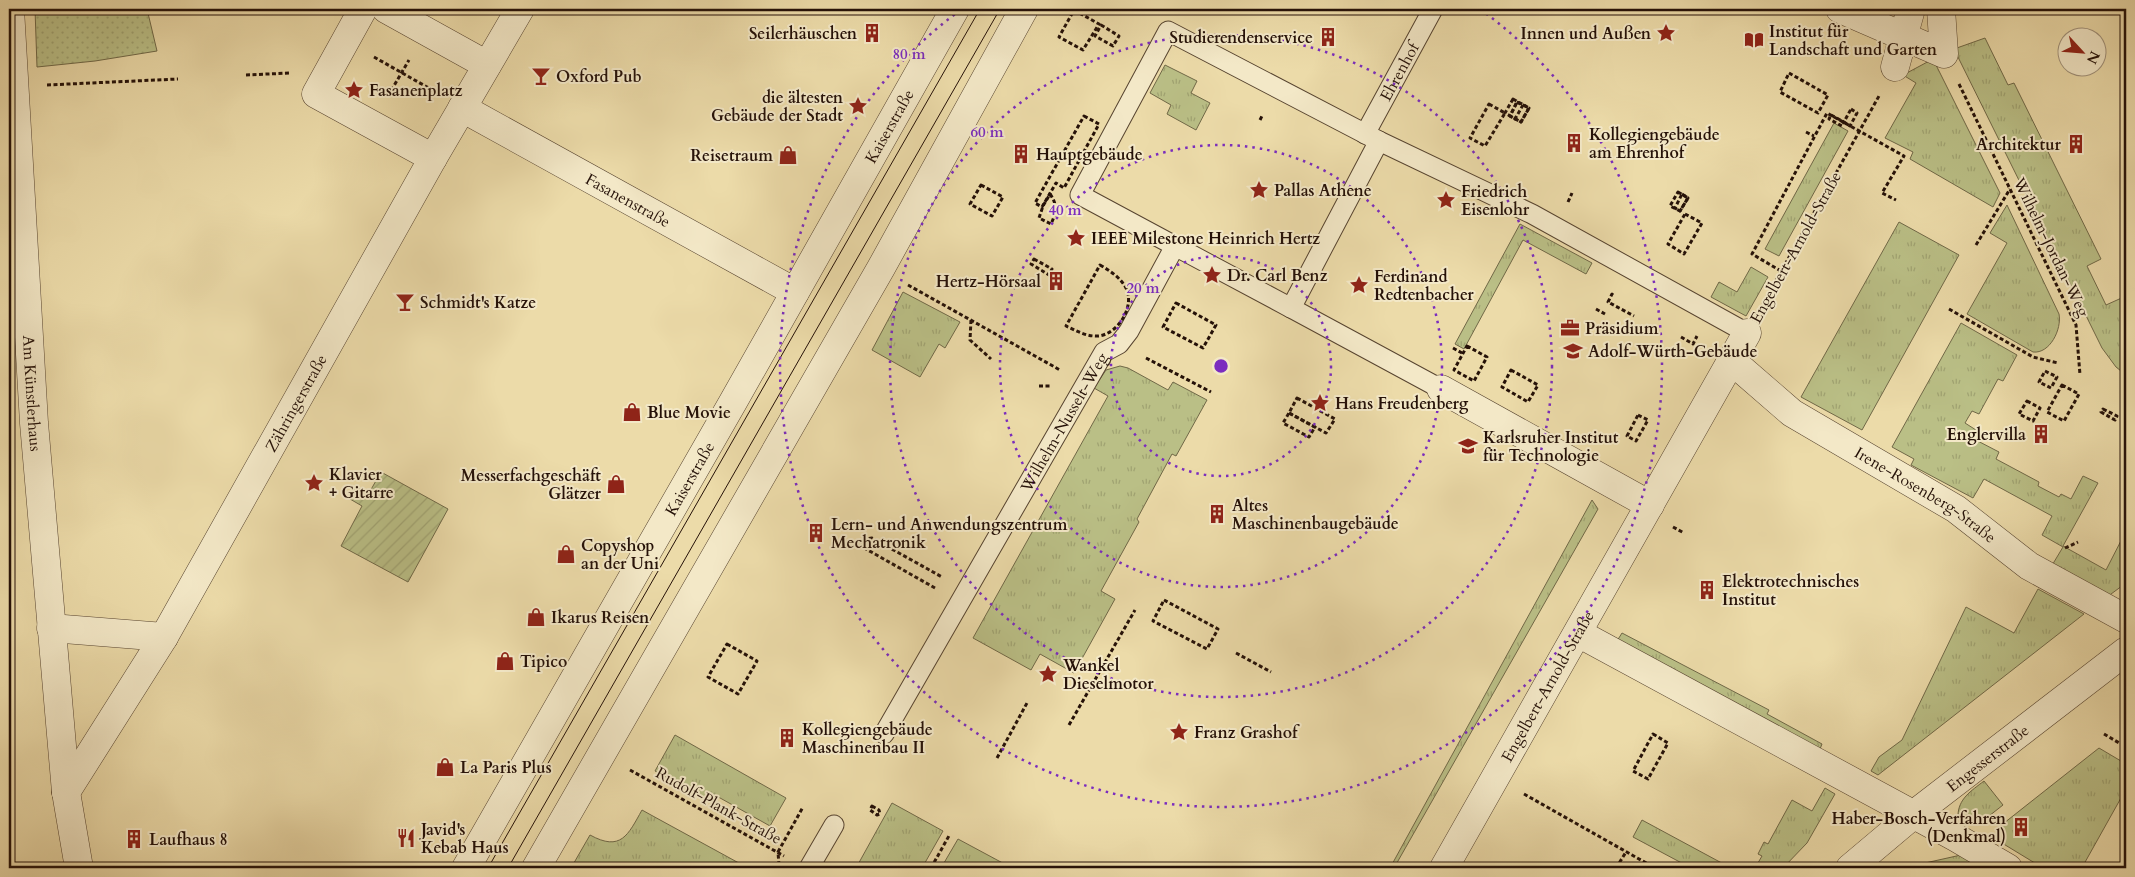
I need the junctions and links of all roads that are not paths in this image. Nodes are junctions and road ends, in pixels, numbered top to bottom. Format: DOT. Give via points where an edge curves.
graph roads {
  1 [pos="10,9"];
  2 [pos="363,9"];
  3 [pos="386,9"];
  4 [pos="520,9"];
  5 [pos="955,9"];
  6 [pos="1024,9"];
  7 [pos="1433,9"];
  8 [pos="1840,9"];
  9 [pos="1912,9"];
  10 [pos="1941,9"];
  11 [pos="1903,36"];
  12 [pos="487,65"];
  13 [pos="1895,67"];
  14 [pos="462,108"];
  15 [pos="1372,138"];
  16 [pos="433,158"];
  17 [pos="1175,246"];
  18 [pos="795,292"];
  19 [pos="1291,308"];
  20 [pos="1747,332"];
  21 [pos="1732,361"];
  22 [pos="1441,389"];
  23 [pos="1650,505"];
  24 [pos="2126,619"];
  25 [pos="51,628"];
  26 [pos="1578,633"];
  27 [pos="164,637"];
  28 [pos="2126,651"];
  29 [pos="884,734"];
  30 [pos="66,792"];
  31 [pos="1913,815"];
  32 [pos="834,825"];
  33 [pos="79,868"];
  34 [pos="466,868"];
  35 [pos="536,868"];
  36 [pos="810,868"];
  37 [pos="1444,868"];
  38 [pos="1850,868"];
  39 [pos="2008,868"];
  1 -- 25 [label="street, Am Künstlerhaus" via="34,423"];
  2 -- 16 [label="street" via="316,94"];
  3 -- 12 [label="street"];
  4 -- 12 [label="street, Zähringerstraße"];
  5 -- 18 [label="street, Kaiserstraße"];
  6 -- 35 [label="street" via="880,268"];
  7 -- 15 [label="lane, Ehrenhof"];
  8 -- 11 [label="street"];
  9 -- 11 [label="street"];
  10 -- 11 [label="street" via="1944,54"];
  11 -- 13 [label="street"];
  12 -- 14 [label="street, Zähringerstraße"];
  14 -- 16 [label="street, Zähringerstraße"];
  14 -- 18 [label="street, Fasanenstraße"];
  15 -- 17 [label="lane" via="1168,31 1080,195"];
  15 -- 19 [label="lane, Ehrenhof"];
  15 -- 20 [label="lane" via="1532,214"];
  16 -- 27 [label="street, Zähringerstraße"];
  17 -- 19 [label="lane"];
  17 -- 29 [label="lane, Wilhelm-Nusselt-Weg" via="1129,331 1118,344 1104,352"];
  18 -- 34 [label="street, Kaiserstraße"];
  19 -- 22 [label="lane"];
  20 -- 21 [label="street, Engelbert-Arnold-Straße"];
  21 -- 23 [label="street, Engelbert-Arnold-Straße"];
  21 -- 24 [label="street, Irene-Rosenberg-Straße" via="1792,413 1956,509 2029,566"];
  22 -- 23 [label="street"];
  23 -- 26 [label="street, Engelbert-Arnold-Straße"];
  25 -- 27 [label="street"];
  25 -- 30 [label="street, Am Künstlerhaus"];
  26 -- 31 [label="street"];
  26 -- 37 [label="street, Engelbert-Arnold-Straße"];
  27 -- 30 [label="street, Zähringerstraße"];
  28 -- 31 [label="street, Engesserstraße"];
  30 -- 33 [label="street, Am Künstlerhaus"];
  31 -- 38 [label="street, Engesserstraße"];
  31 -- 39 [label="street"];
  32 -- 36 [label="lane"];
}
